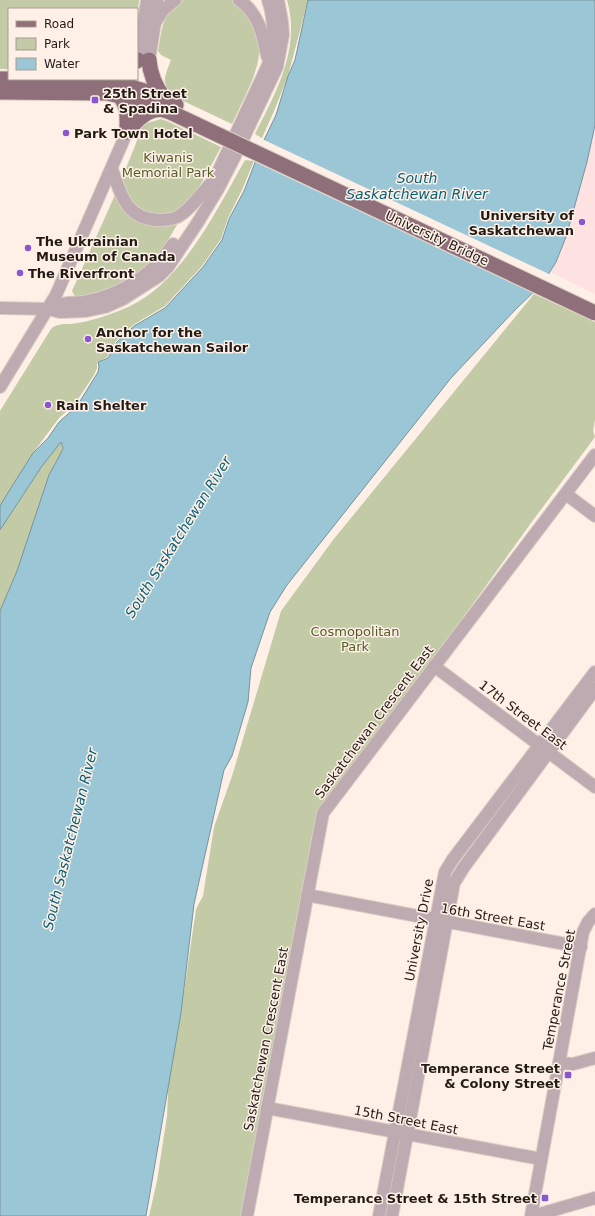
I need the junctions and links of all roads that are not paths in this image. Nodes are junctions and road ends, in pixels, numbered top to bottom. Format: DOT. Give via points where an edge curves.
graph roads {
  1 [pos="147,0"];
  2 [pos="157,0"];
  3 [pos="175,0"];
  4 [pos="239,0"];
  5 [pos="268,0"];
  6 [pos="278,0"];
  7 [pos="155,22"];
  8 [pos="141,60"];
  9 [pos="268,65"];
  10 [pos="112,80"];
  11 [pos="0,92"];
  12 [pos="118,95"];
  13 [pos="170,105"];
  14 [pos="127,132"];
  15 [pos="112,169"];
  16 [pos="214,180"];
  17 [pos="595,304"];
  18 [pos="0,308"];
  19 [pos="48,309"];
  20 [pos="595,313"];
  21 [pos="0,387"];
  22 [pos="595,455"];
  23 [pos="566,494"];
  24 [pos="595,516"];
  25 [pos="434,666"];
  26 [pos="595,672"];
  27 [pos="595,689"];
  28 [pos="544,748"];
  29 [pos="595,786"];
  30 [pos="307,895"];
  31 [pos="595,914"];
  32 [pos="441,921"];
  33 [pos="581,947"];
  34 [pos="595,1058"];
  35 [pos="559,1063"];
  36 [pos="267,1108"];
  37 [pos="400,1133"];
  38 [pos="541,1159"];
  39 [pos="595,1198"];
  40 [pos="247,1216"];
  41 [pos="379,1216"];
  42 [pos="392,1216"];
  43 [pos="532,1216"];
  1 -- 8 [label="street"];
  2 -- 7 [label="street"];
  3 -- 7 [label="street" via="163,10"];
  4 -- 9 [label="street" via="251,10 258,21"];
  5 -- 9 [label="street" via="273,20 272,51"];
  6 -- 19 [label="street" via="283,34 277,67 218,189 168,267 141,288 105,307 86,312 60,312"];
  7 -- 8 [label="street"];
  8 -- 13 [label="main road"];
  9 -- 16 [label="street"];
  10 -- 13 [label="main road"];
  11 -- 12 [label="main road" via="82,92"];
  12 -- 13 [label="main road"];
  12 -- 14 [label="main road" via="127,107"];
  13 -- 14 [label="main road" via="144,115"];
  13 -- 17 [label="main road, University Bridge"];
  13 -- 20 [label="main road, University Bridge, bridge"];
  14 -- 15 [label="street"];
  15 -- 16 [label="street" via="120,195 134,213 147,219 167,220 182,214"];
  15 -- 19 [label="street"];
  16 -- 19 [label="street" via="165,256 143,277 115,293 83,302 63,303"];
  18 -- 19 [label="street"];
  19 -- 21 [label="street"];
  22 -- 23 [label="street, Saskatchewan Crescent East"];
  23 -- 24 [label="street"];
  23 -- 25 [label="street, Saskatchewan Crescent East"];
  25 -- 28 [label="street, 17th Street East"];
  25 -- 30 [label="street, Saskatchewan Crescent East" via="323,813"];
  26 -- 28 [label="street, University Drive"];
  27 -- 28 [label="street, University Drive"];
  28 -- 29 [label="street, 17th Street East"];
  28 -- 32 [label="street, University Drive" via="458,852 445,872"];
  30 -- 32 [label="street, 16th Street East"];
  30 -- 36 [label="street, Saskatchewan Crescent East"];
  31 -- 33 [label="street, Temperance Street" via="583,932"];
  32 -- 33 [label="street, 16th Street East"];
  32 -- 37 [label="street, University Drive"];
  33 -- 35 [label="street, Temperance Street"];
  34 -- 35 [label="street" via="573,1064"];
  35 -- 38 [label="street, Temperance Street"];
  36 -- 37 [label="street, 15th Street East"];
  36 -- 40 [label="street, Saskatchewan Crescent East"];
  37 -- 38 [label="street, 15th Street East"];
  37 -- 41 [label="street, University Drive"];
  37 -- 42 [label="street, University Drive"];
  38 -- 43 [label="street, Temperance Street"];
  39 -- 43 [label="street"];
}
